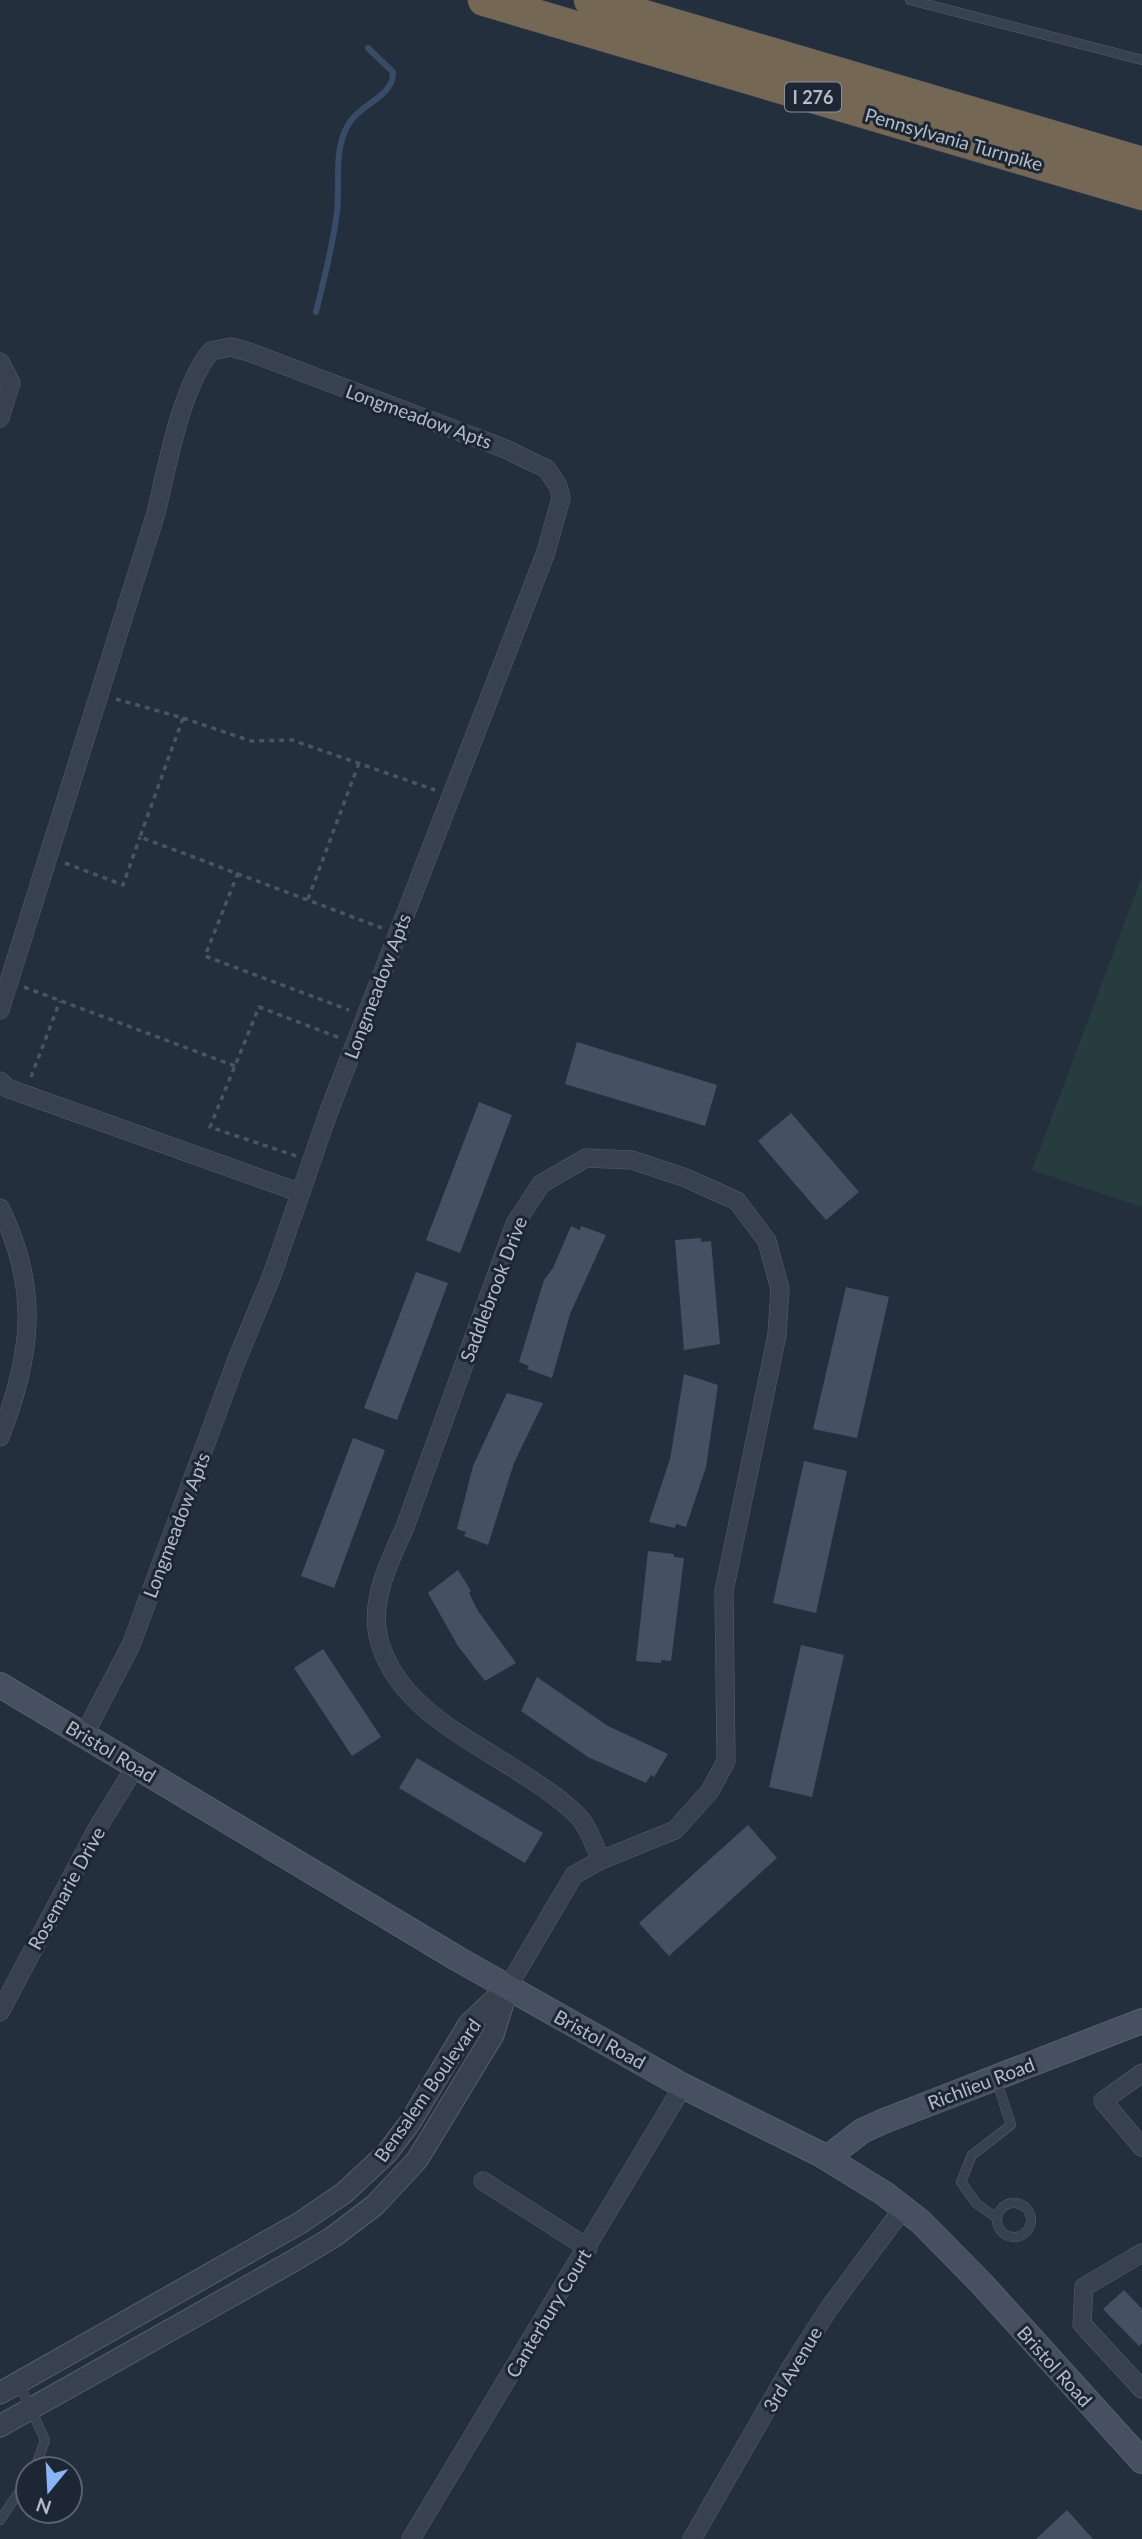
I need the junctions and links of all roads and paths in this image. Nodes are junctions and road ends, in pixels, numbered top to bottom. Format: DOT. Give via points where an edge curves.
graph roads {
  1 [pos="484,0"];
  2 [pos="590,0"];
  3 [pos="910,0"];
  4 [pos="1142,60"];
  5 [pos="1142,163"];
  6 [pos="1142,194"];
  7 [pos="0,362"];
  8 [pos="0,418"];
  9 [pos="99,694"];
  10 [pos="183,718"];
  11 [pos="359,763"];
  12 [pos="450,795"];
  13 [pos="140,837"];
  14 [pos="48,857"];
  15 [pos="238,873"];
  16 [pos="307,900"];
  17 [pos="397,934"];
  18 [pos="9,982"];
  19 [pos="60,1001"];
  20 [pos="0,1010"];
  21 [pos="366,1016"];
  22 [pos="355,1044"];
  23 [pos="235,1066"];
  24 [pos="0,1081"];
  25 [pos="25,1094"];
  26 [pos="312,1161"];
  27 [pos="301,1192"];
  28 [pos="0,1208"];
  29 [pos="0,1437"];
  30 [pos="0,1685"];
  31 [pos="84,1735"];
  32 [pos="135,1766"];
  33 [pos="601,1860"];
  34 [pos="508,1987"];
  35 [pos="0,2012"];
  36 [pos="1142,2021"];
  37 [pos="1142,2073"];
  38 [pos="995,2078"];
  39 [pos="683,2086"];
  40 [pos="1142,2147"];
  41 [pos="827,2158"];
  42 [pos="483,2181"];
  43 [pos="904,2207"];
  44 [pos="997,2218"];
  45 [pos="587,2248"];
  46 [pos="1142,2253"];
  47 [pos="9,2388"];
  48 [pos="1142,2389"];
  49 [pos="32,2407"];
  50 [pos="0,2426"];
  51 [pos="40,2455"];
  52 [pos="1142,2461"];
  53 [pos="14,2500"];
  54 [pos="0,2520"];
  55 [pos="411,2539"];
  56 [pos="692,2539"];
  1 -- 6 [label="highway, Pennsylvania Turnpike / I 276"];
  2 -- 5 [label="highway, Pennsylvania Turnpike / I 276"];
  3 -- 4 [label="lane"];
  7 -- 8 [label="street" via="11,383"];
  9 -- 10 [label="path"];
  9 -- 12 [label="street, Longmeadow Apts" via="194,381 211,351 231,347 249,352 503,448 547,469 558,486 559,513 546,552"];
  9 -- 14 [label="street, Longmeadow Apts"];
  10 -- 11 [label="path" via="251,741 292,740"];
  10 -- 13 [label="path"];
  11 -- 12 [label="path"];
  11 -- 16 [label="path"];
  12 -- 17 [label="street, Longmeadow Apts"];
  13 -- 14 [label="path" via="123,885"];
  13 -- 15 [label="path"];
  14 -- 18 [label="street, Longmeadow Apts"];
  15 -- 16 [label="path"];
  15 -- 21 [label="path" via="205,956"];
  16 -- 17 [label="path"];
  17 -- 21 [label="street, Longmeadow Apts"];
  18 -- 19 [label="path"];
  18 -- 20 [label="street, Longmeadow Apts"];
  19 -- 23 [label="path"];
  19 -- 25 [label="path"];
  21 -- 22 [label="street, Longmeadow Apts"];
  22 -- 23 [label="path" via="258,1007"];
  22 -- 26 [label="street, Longmeadow Apts"];
  23 -- 26 [label="path" via="210,1128"];
  24 -- 25 [label="street"];
  25 -- 27 [label="street"];
  26 -- 27 [label="street, Longmeadow Apts"];
  27 -- 31 [label="street, Longmeadow Apts" via="131,1645"];
  28 -- 29 [label="street" via="22,1263 28,1324 21,1376"];
  30 -- 31 [label="main road, Bristol Road"];
  31 -- 32 [label="main road, Bristol Road"];
  32 -- 34 [label="main road, Bristol Road"];
  32 -- 35 [label="street, Rosemarie Drive"];
  33 -- 33 [label="street, Saddlebrook Drive" via="675,1830 710,1791 726,1761 724,1591 777,1335 780,1289 767,1241 737,1201 632,1160 586,1158 541,1184 515,1224 386,1571 377,1633 392,1672 431,1715 553,1794 581,1819"];
  33 -- 34 [label="street, Saddlebrook Drive" via="574,1875"];
  34 -- 39 [label="main road, Bristol Road"];
  34 -- 47 [label="street, Bensalem Boulevard" via="469,2024 387,2153 344,2193 317,2213"];
  34 -- 49 [label="street, Bensalem Boulevard" via="492,2035 436,2133 375,2205 311,2250"];
  36 -- 38 [label="main road, Richlieu Road"];
  37 -- 40 [label="street" via="1103,2101"];
  38 -- 41 [label="main road, Richlieu Road" via="862,2131"];
  38 -- 44 [label="lane" via="1010,2125 972,2155 961,2182 976,2204"];
  39 -- 41 [label="main road, Bristol Road"];
  39 -- 45 [label="street, Canterbury Court"];
  41 -- 43 [label="main road, Bristol Road"];
  42 -- 45 [label="street"];
  43 -- 52 [label="main road, Bristol Road" via="982,2284"];
  43 -- 56 [label="street, 3rd Avenue" via="790,2368"];
  45 -- 55 [label="street, Canterbury Court"];
  46 -- 48 [label="street" via="1084,2287 1082,2324"];
  47 -- 49 [label="lane"];
  49 -- 50 [label="street, Bensalem Boulevard"];
  49 -- 51 [label="lane" via="45,2440"];
  53 -- 54 [label="lane"];
}
